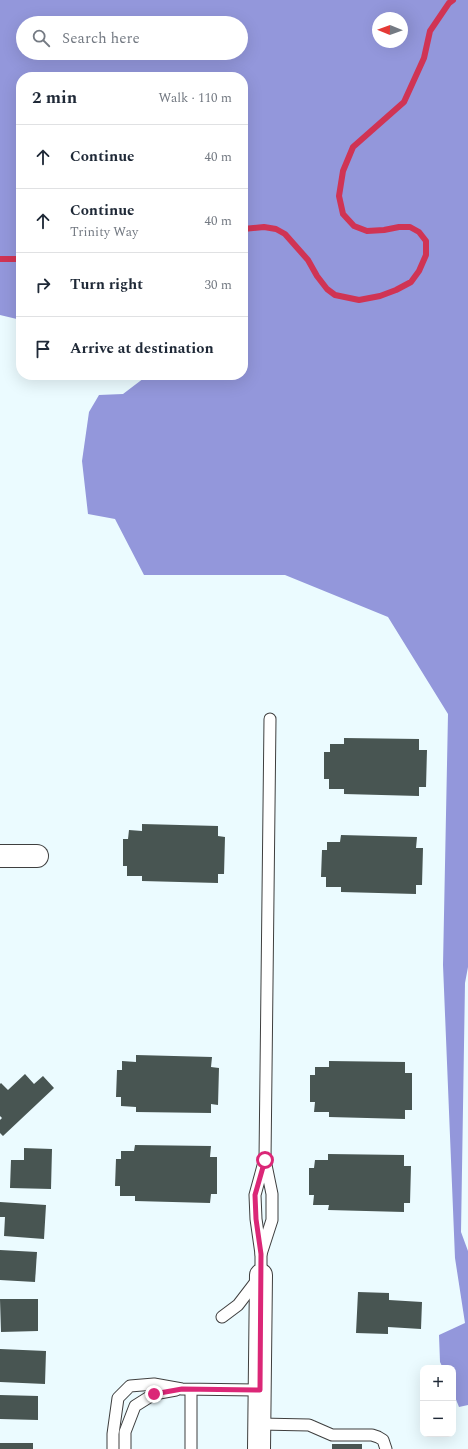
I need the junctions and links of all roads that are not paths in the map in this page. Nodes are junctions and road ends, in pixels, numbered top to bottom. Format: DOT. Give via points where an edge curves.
graph roads {
  1 [pos="270,720"];
  2 [pos="0,856"];
  3 [pos="37,856"];
  4 [pos="265,1160"];
  5 [pos="261,1264"];
  6 [pos="222,1317"];
  7 [pos="187,1389"];
  8 [pos="260,1390"];
  9 [pos="260,1424"];
  10 [pos="113,1449"];
  11 [pos="125,1449"];
  12 [pos="191,1449"];
  13 [pos="260,1449"];
  14 [pos="386,1449"];
  1 -- 4 [label="lane"];
  2 -- 3 [label="street"];
  4 -- 5 [label="lane" via="255,1195"];
  4 -- 5 [label="lane" via="272,1194 272,1220"];
  5 -- 6 [label="lane" via="238,1305"];
  5 -- 8 [label="street"];
  7 -- 8 [label="lane"];
  7 -- 10 [label="lane" via="154,1384 130,1386 118,1398"];
  7 -- 11 [label="lane" via="154,1394 135,1406 125,1432"];
  7 -- 12 [label="lane"];
  8 -- 9 [label="street"];
  9 -- 13 [label="street"];
  9 -- 14 [label="lane" via="309,1425 332,1435 375,1436 383,1440"];
}
